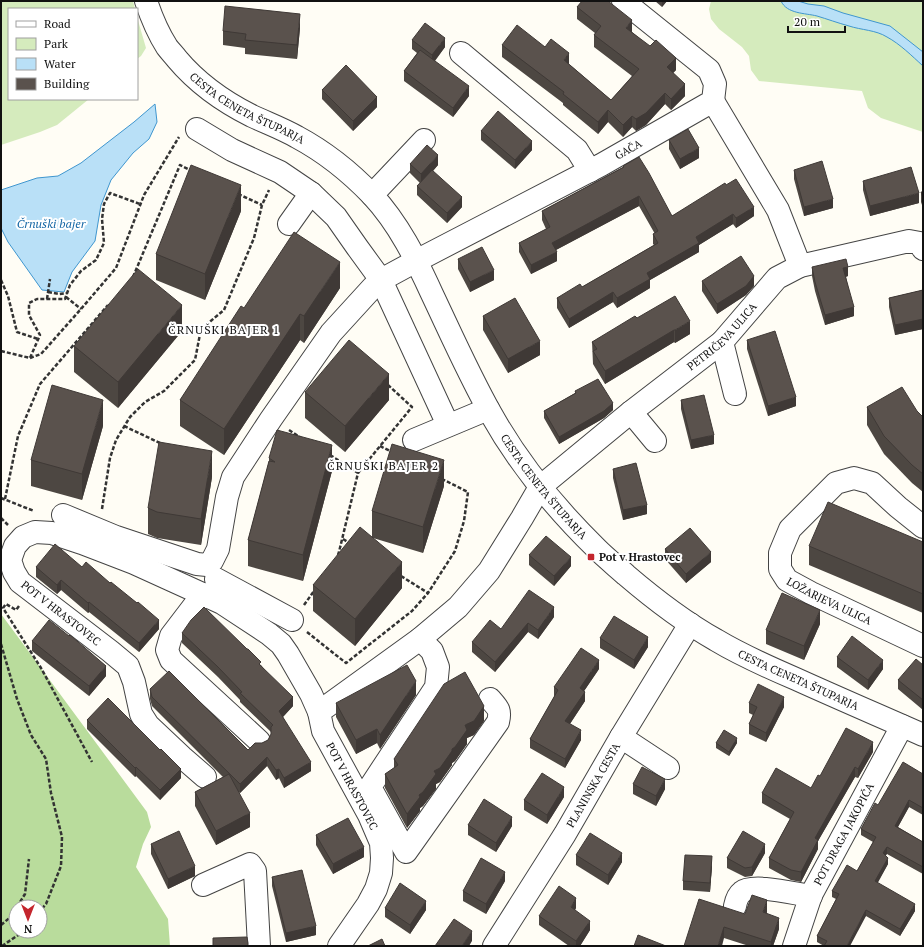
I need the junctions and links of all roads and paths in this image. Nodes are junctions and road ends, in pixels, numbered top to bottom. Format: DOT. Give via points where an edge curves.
graph roads {
  1 [pos="146,1"];
  2 [pos="623,1"];
  3 [pos="462,53"];
  4 [pos="713,101"];
  5 [pos="188,133"];
  6 [pos="424,140"];
  7 [pos="590,171"];
  8 [pos="194,172"];
  9 [pos="235,192"];
  10 [pos="268,192"];
  11 [pos="311,193"];
  12 [pos="372,195"];
  13 [pos="140,204"];
  14 [pos="262,205"];
  15 [pos="289,224"];
  16 [pos="923,249"];
  17 [pos="416,261"];
  18 [pos="800,266"];
  19 [pos="132,278"];
  20 [pos="50,279"];
  21 [pos="1,280"];
  22 [pos="381,280"];
  23 [pos="48,292"];
  24 [pos="67,293"];
  25 [pos="66,297"];
  26 [pos="47,299"];
  27 [pos="112,301"];
  28 [pos="81,308"];
  29 [pos="38,339"];
  30 [pos="722,342"];
  31 [pos="1,351"];
  32 [pos="30,358"];
  33 [pos="383,380"];
  34 [pos="735,394"];
  35 [pos="488,409"];
  36 [pos="631,412"];
  37 [pos="271,419"];
  38 [pos="448,425"];
  39 [pos="124,426"];
  40 [pos="305,440"];
  41 [pos="414,440"];
  42 [pos="655,441"];
  43 [pos="165,445"];
  44 [pos="380,446"];
  45 [pos="325,452"];
  46 [pos="394,453"];
  47 [pos="358,473"];
  48 [pos="441,478"];
  49 [pos="540,487"];
  50 [pos="1,498"];
  51 [pos="63,515"];
  52 [pos="923,527"];
  53 [pos="99,529"];
  54 [pos="342,539"];
  55 [pos="356,548"];
  56 [pos="336,558"];
  57 [pos="395,572"];
  58 [pos="210,586"];
  59 [pos="318,586"];
  60 [pos="33,591"];
  61 [pos="428,593"];
  62 [pos="292,620"];
  63 [pos="690,624"];
  64 [pos="420,639"];
  65 [pos="1,644"];
  66 [pos="923,646"];
  67 [pos="490,699"];
  68 [pos="319,712"];
  69 [pos="902,726"];
  70 [pos="923,735"];
  71 [pos="620,736"];
  72 [pos="259,741"];
  73 [pos="92,762"];
  74 [pos="668,768"];
  75 [pos="204,777"];
  76 [pos="29,859"];
  77 [pos="203,886"];
  78 [pos="811,896"];
  79 [pos="22,899"];
  80 [pos="48,899"];
  81 [pos="735,906"];
  82 [pos="12,939"];
  83 [pos="2,946"];
  84 [pos="259,946"];
  85 [pos="339,946"];
  86 [pos="494,946"];
  87 [pos="794,946"];
  1 -- 12 [label="street, CESTA CENETA ŠTUPARJA" via="167,47 200,83 235,107 296,136 332,159"];
  2 -- 4 [label="street" via="709,70 715,84"];
  3 -- 7 [label="street" via="577,150"];
  4 -- 7 [label="street, GAČA"];
  4 -- 18 [label="street" via="778,210"];
  5 -- 11 [label="street" via="280,172"];
  5 -- 13 [label="path"];
  6 -- 12 [label="street"];
  7 -- 17 [label="street, GAČA"];
  8 -- 19 [label="path" via="180,165"];
  9 -- 14 [label="path"];
  10 -- 14 [label="path"];
  11 -- 15 [label="street"];
  11 -- 22 [label="street" via="336,217"];
  12 -- 17 [label="street, CESTA CENETA ŠTUPARJA" via="395,224"];
  13 -- 24 [label="path" via="110,193 104,204 102,219 104,243 96,260 81,271"];
  13 -- 28 [label="path" via="116,268"];
  14 -- 39 [label="path" via="254,238 224,310 201,329 195,360 164,391 145,402"];
  16 -- 18 [label="street, PETRIČEVA ULICA" via="920,243 908,240"];
  17 -- 22 [label="street, GAČA"];
  17 -- 35 [label="street, CESTA CENETA ŠTUPARJA"];
  18 -- 30 [label="street, PETRIČEVA ULICA" via="777,278"];
  20 -- 23 [label="path"];
  21 -- 29 [label="path" via="17,332"];
  22 -- 37 [label="street, GAČA" via="331,333"];
  22 -- 38 [label="street"];
  23 -- 24 [label="path"];
  23 -- 26 [label="path"];
  24 -- 25 [label="path"];
  25 -- 26 [label="path"];
  25 -- 28 [label="path"];
  26 -- 29 [label="path" via="37,299 29,303 29,316 40,335"];
  27 -- 50 [label="path" via="40,384 18,436 5,499"];
  28 -- 32 [label="path" via="41,354"];
  29 -- 32 [label="path"];
  30 -- 34 [label="street"];
  30 -- 36 [label="street, PETRIČEVA ULICA"];
  31 -- 32 [label="path"];
  33 -- 44 [label="path" via="412,407"];
  35 -- 38 [label="street"];
  35 -- 49 [label="street, CESTA CENETA ŠTUPARJA"];
  36 -- 42 [label="street"];
  36 -- 49 [label="street, PETRIČEVA ULICA"];
  37 -- 40 [label="path"];
  37 -- 53 [label="street, GAČA" via="234,477 227,497 218,548 212,561 207,565 189,562"];
  38 -- 41 [label="street"];
  39 -- 43 [label="path"];
  39 -- 53 [label="path" via="110,458"];
  44 -- 46 [label="path"];
  44 -- 47 [label="path"];
  45 -- 47 [label="path"];
  47 -- 54 [label="path"];
  48 -- 61 [label="path" via="468,492 464,521 455,551"];
  49 -- 63 [label="street, CESTA CENETA ŠTUPARJA" via="598,550 646,592"];
  49 -- 64 [label="street" via="489,571 458,607"];
  51 -- 53 [label="street"];
  52 -- 66 [label="street, LOŽARJEVA ULICA" via="872,483 854,478 836,483 790,529 780,553 780,569 787,580 811,593"];
  54 -- 55 [label="path"];
  54 -- 56 [label="path" via="340,552"];
  57 -- 61 [label="path"];
  58 -- 60 [label="street, POT V HRASTOVEC" via="134,563 52,533 35,532 22,536 10,560 20,582"];
  58 -- 62 [label="street"];
  58 -- 68 [label="street, POT V HRASTOVEC" via="222,603 281,644"];
  58 -- 72 [label="street" via="171,636 167,650 171,660"];
  59 -- 62 [label="path"];
  60 -- 73 [label="path" via="16,610 6,604 3,608 41,668"];
  60 -- 75 [label="street, POT V HRASTOVEC" via="128,666 141,714 148,725"];
  61 -- 62 [label="path" via="412,611 346,662"];
  63 -- 69 [label="street, CESTA CENETA ŠTUPARJA" via="743,655"];
  63 -- 71 [label="street, PLANINSKA CESTA"];
  64 -- 67 [label="street" via="432,652 438,667 436,687 370,787 406,852 498,722 498,707"];
  64 -- 68 [label="street"];
  65 -- 80 [label="path" via="17,699 31,735 46,759 62,837 61,866"];
  68 -- 85 [label="street, POT V HRASTOVEC" via="323,731 369,815 381,843 381,873 376,889"];
  69 -- 70 [label="street, CESTA CENETA ŠTUPARJA"];
  69 -- 78 [label="street, POT DRAGA JAKOPIČA"];
  71 -- 74 [label="street"];
  71 -- 86 [label="street, PLANINSKA CESTA" via="565,834"];
  76 -- 79 [label="path"];
  77 -- 84 [label="street" via="250,864 255,871"];
  78 -- 81 [label="street" via="758,888 748,889 738,896"];
  78 -- 87 [label="street, POT DRAGA JAKOPIČA"];
  82 -- 83 [label="path"];
}
